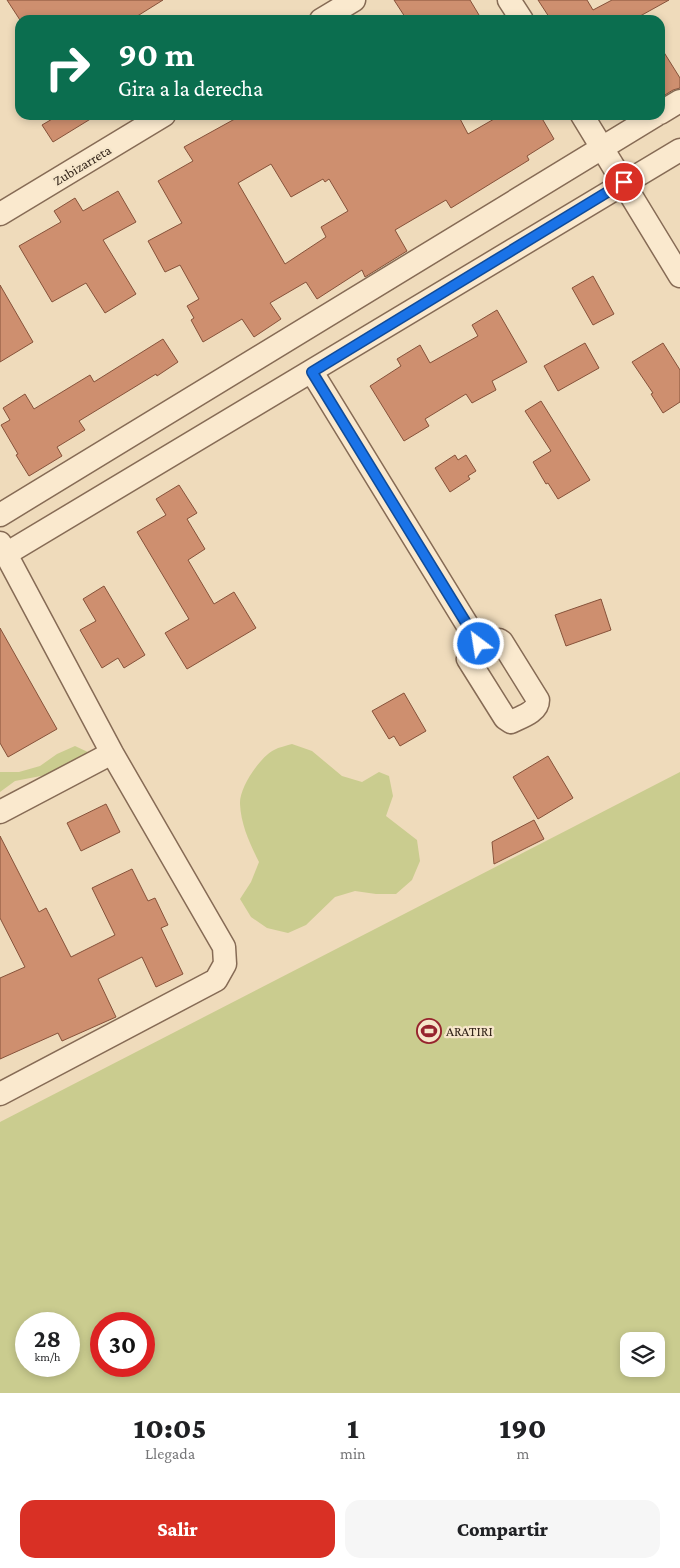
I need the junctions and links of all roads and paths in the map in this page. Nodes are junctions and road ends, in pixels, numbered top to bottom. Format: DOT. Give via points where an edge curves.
graph roads {
  1 [pos="354,0"];
  2 [pos="510,0"];
  3 [pos="329,15"];
  4 [pos="519,15"];
  5 [pos="680,101"];
  6 [pos="665,110"];
  7 [pos="156,120"];
  8 [pos="585,120"];
  9 [pos="648,120"];
  10 [pos="602,147"];
  11 [pos="680,150"];
  12 [pos="624,182"];
  13 [pos="0,214"];
  14 [pos="680,276"];
  15 [pos="312,372"];
  16 [pos="0,515"];
  17 [pos="3,549"];
  18 [pos="479,644"];
  19 [pos="112,753"];
  20 [pos="0,812"];
  21 [pos="0,1094"];
  1 -- 3 [label="street"];
  2 -- 4 [label="street"];
  5 -- 6 [label="street"];
  7 -- 13 [label="street, Zubizarreta"];
  8 -- 10 [label="street"];
  9 -- 10 [label="street"];
  10 -- 12 [label="street"];
  10 -- 16 [label="street"];
  11 -- 12 [label="street"];
  12 -- 14 [label="street"];
  12 -- 15 [label="street"];
  15 -- 17 [label="street"];
  15 -- 18 [label="street"];
  17 -- 19 [label="street"];
  19 -- 20 [label="street"];
  19 -- 21 [label="street" via="224,947 224,964 216,980"];
}
